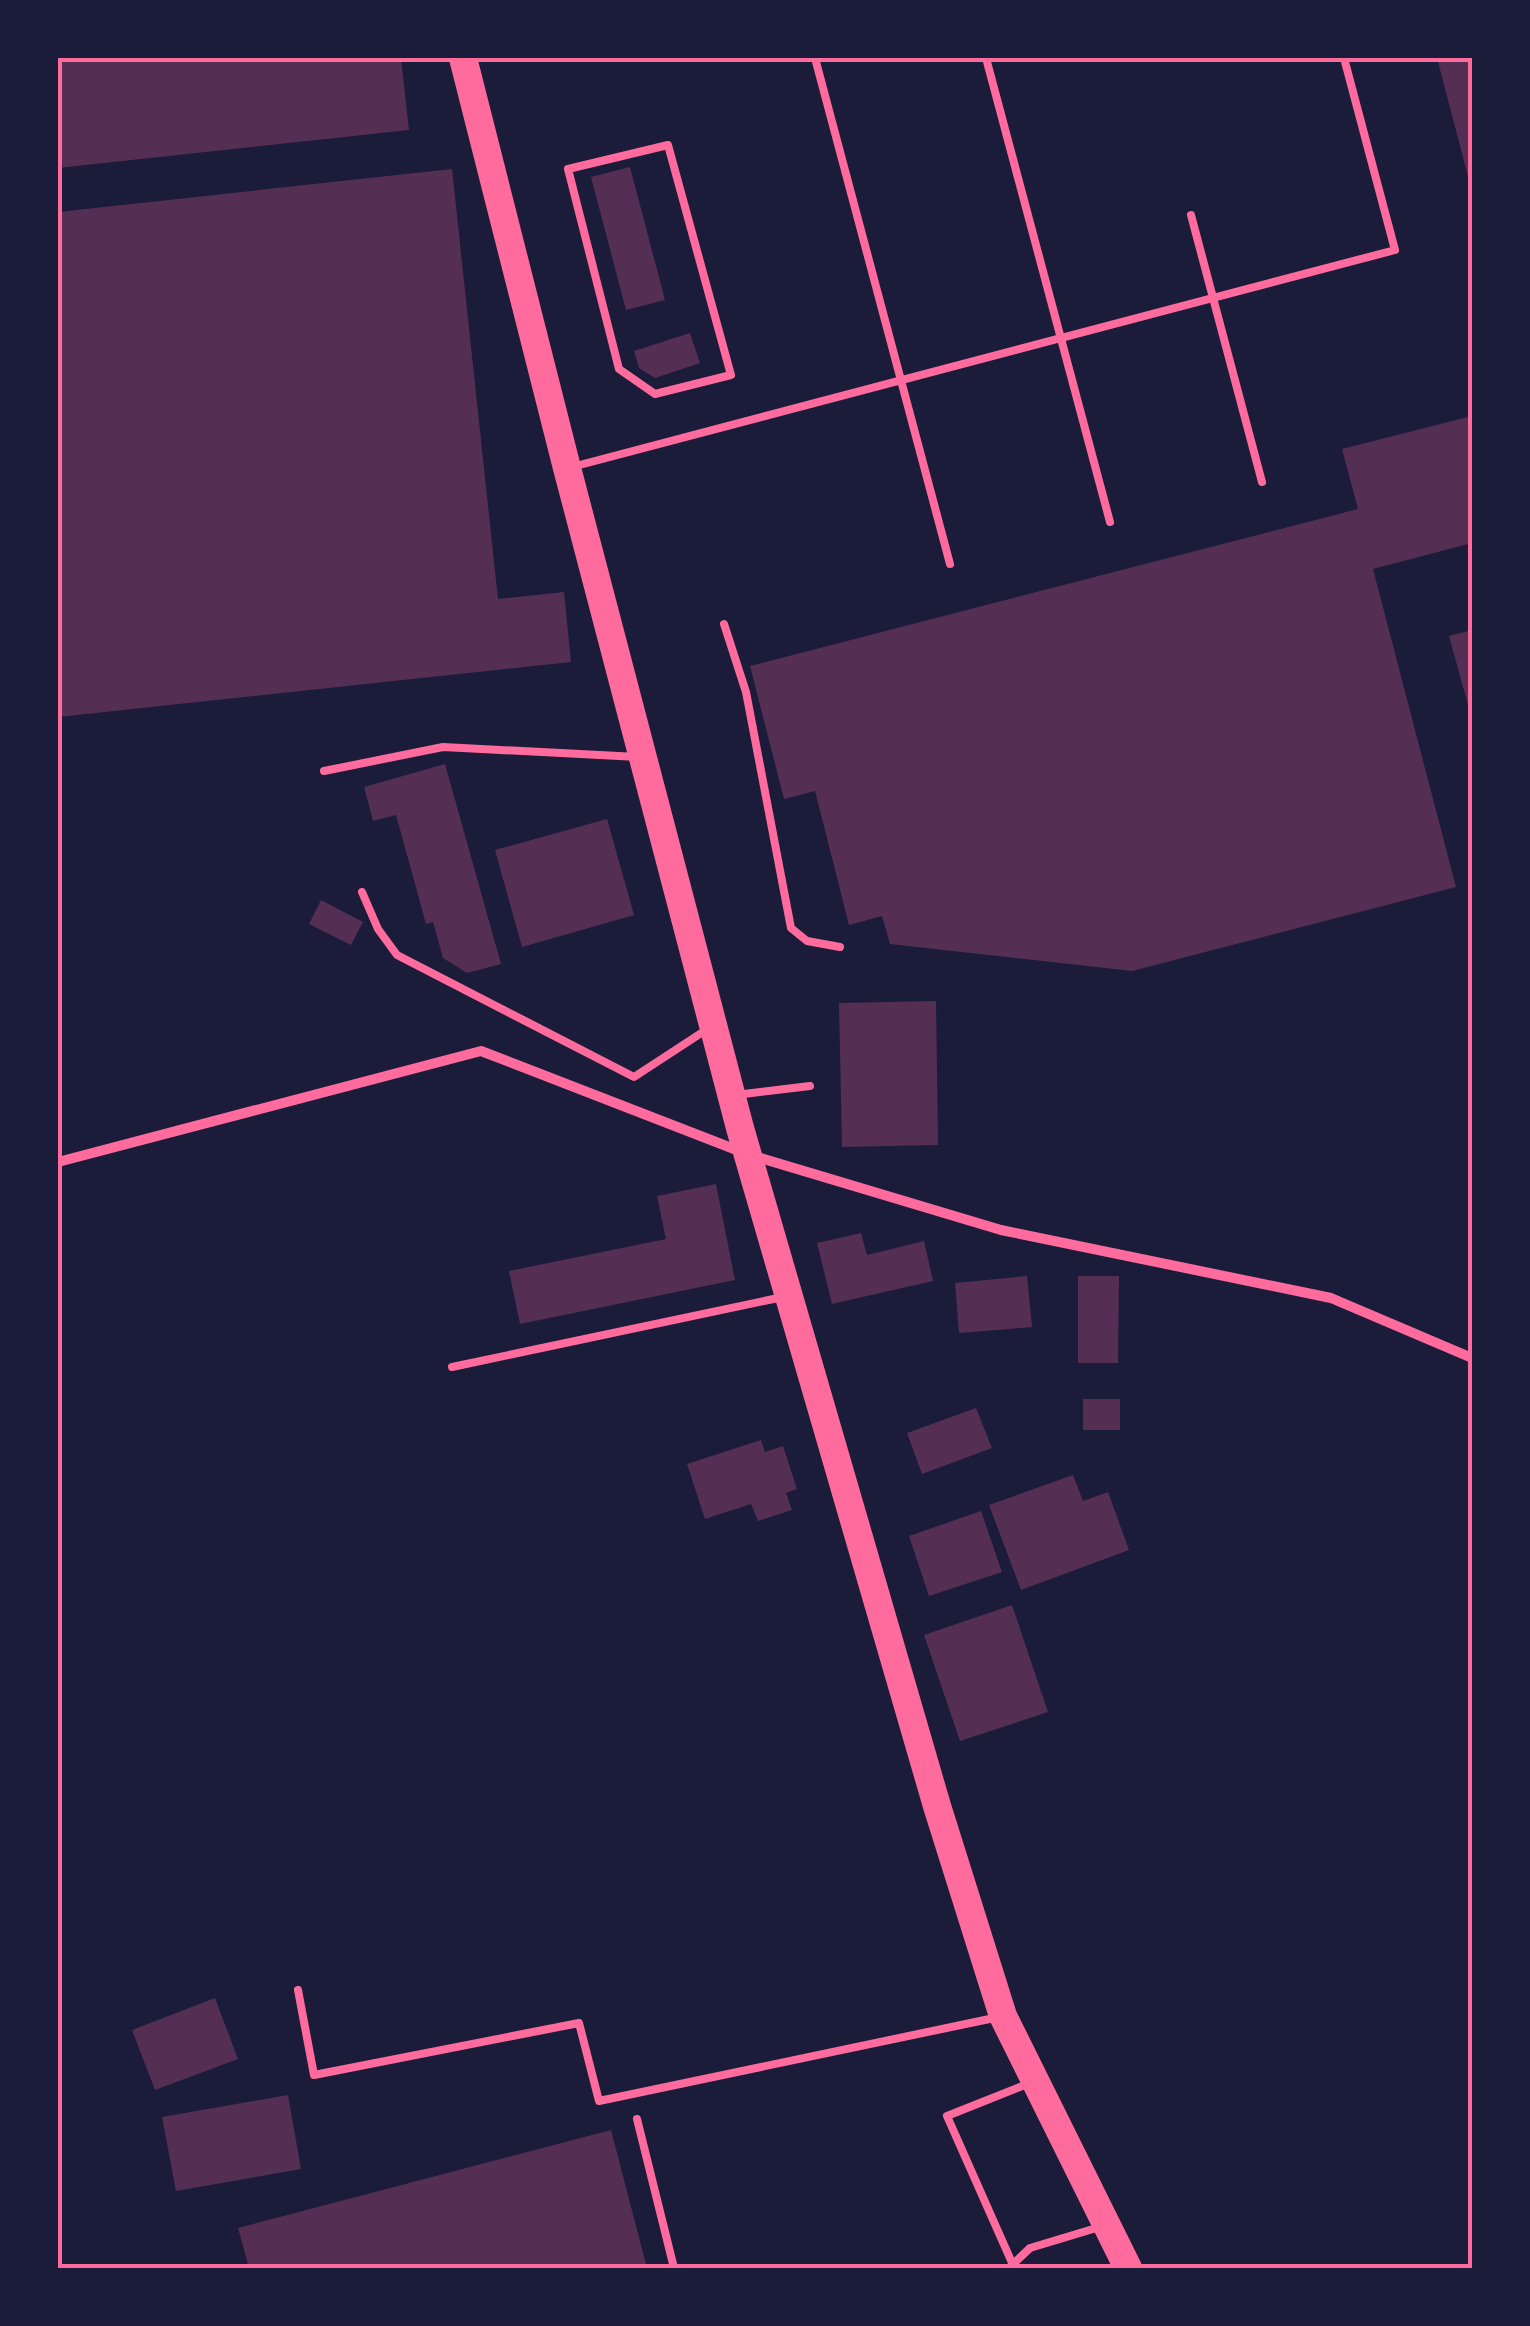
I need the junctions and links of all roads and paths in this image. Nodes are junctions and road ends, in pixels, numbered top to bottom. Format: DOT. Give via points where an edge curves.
graph roads {
  1 [pos="463,58"];
  2 [pos="815,58"];
  3 [pos="986,58"];
  4 [pos="1344,58"];
  5 [pos="1192,215"];
  6 [pos="1213,298"];
  7 [pos="1060,338"];
  8 [pos="720,340"];
  9 [pos="901,380"];
  10 [pos="567,468"];
  11 [pos="1262,482"];
  12 [pos="1110,522"];
  13 [pos="950,564"];
  14 [pos="724,624"];
  15 [pos="643,757"];
  16 [pos="324,771"];
  17 [pos="362,892"];
  18 [pos="840,947"];
  19 [pos="713,1026"];
  20 [pos="810,1086"];
  21 [pos="731,1095"];
  22 [pos="747,1154"];
  23 [pos="58,1162"];
  24 [pos="788,1296"];
  25 [pos="1472,1358"];
  26 [pos="452,1367"];
  27 [pos="298,1990"];
  28 [pos="1003,2016"];
  29 [pos="1034,2082"];
  30 [pos="637,2119"];
  31 [pos="1106,2225"];
  32 [pos="1011,2267"];
  33 [pos="674,2268"];
  34 [pos="1128,2268"];
  1 -- 10 [label="highway"];
  2 -- 9 [label="lane"];
  3 -- 7 [label="lane"];
  4 -- 6 [label="lane" via="1395,250"];
  5 -- 6 [label="lane"];
  6 -- 7 [label="lane"];
  6 -- 11 [label="lane"];
  7 -- 9 [label="lane"];
  7 -- 12 [label="lane"];
  8 -- 8 [label="lane" via="668,145 568,169 619,369 655,394 731,374"];
  9 -- 10 [label="lane"];
  9 -- 13 [label="lane"];
  10 -- 15 [label="highway"];
  14 -- 18 [label="lane" via="746,692 791,928 807,942"];
  15 -- 16 [label="lane" via="443,747"];
  15 -- 19 [label="highway"];
  17 -- 19 [label="lane" via="397,954 634,1078"];
  19 -- 21 [label="highway"];
  20 -- 21 [label="lane"];
  21 -- 22 [label="highway"];
  22 -- 23 [label="street" via="482,1051"];
  22 -- 24 [label="highway"];
  22 -- 25 [label="street" via="1000,1230 1331,1298"];
  24 -- 26 [label="lane"];
  24 -- 28 [label="highway"];
  27 -- 28 [label="lane" via="314,2075 579,2023 599,2101"];
  28 -- 29 [label="highway"];
  29 -- 31 [label="highway"];
  29 -- 32 [label="lane" via="947,2116"];
  30 -- 33 [label="lane"];
  31 -- 32 [label="lane" via="1030,2248"];
  31 -- 34 [label="highway"];
}
